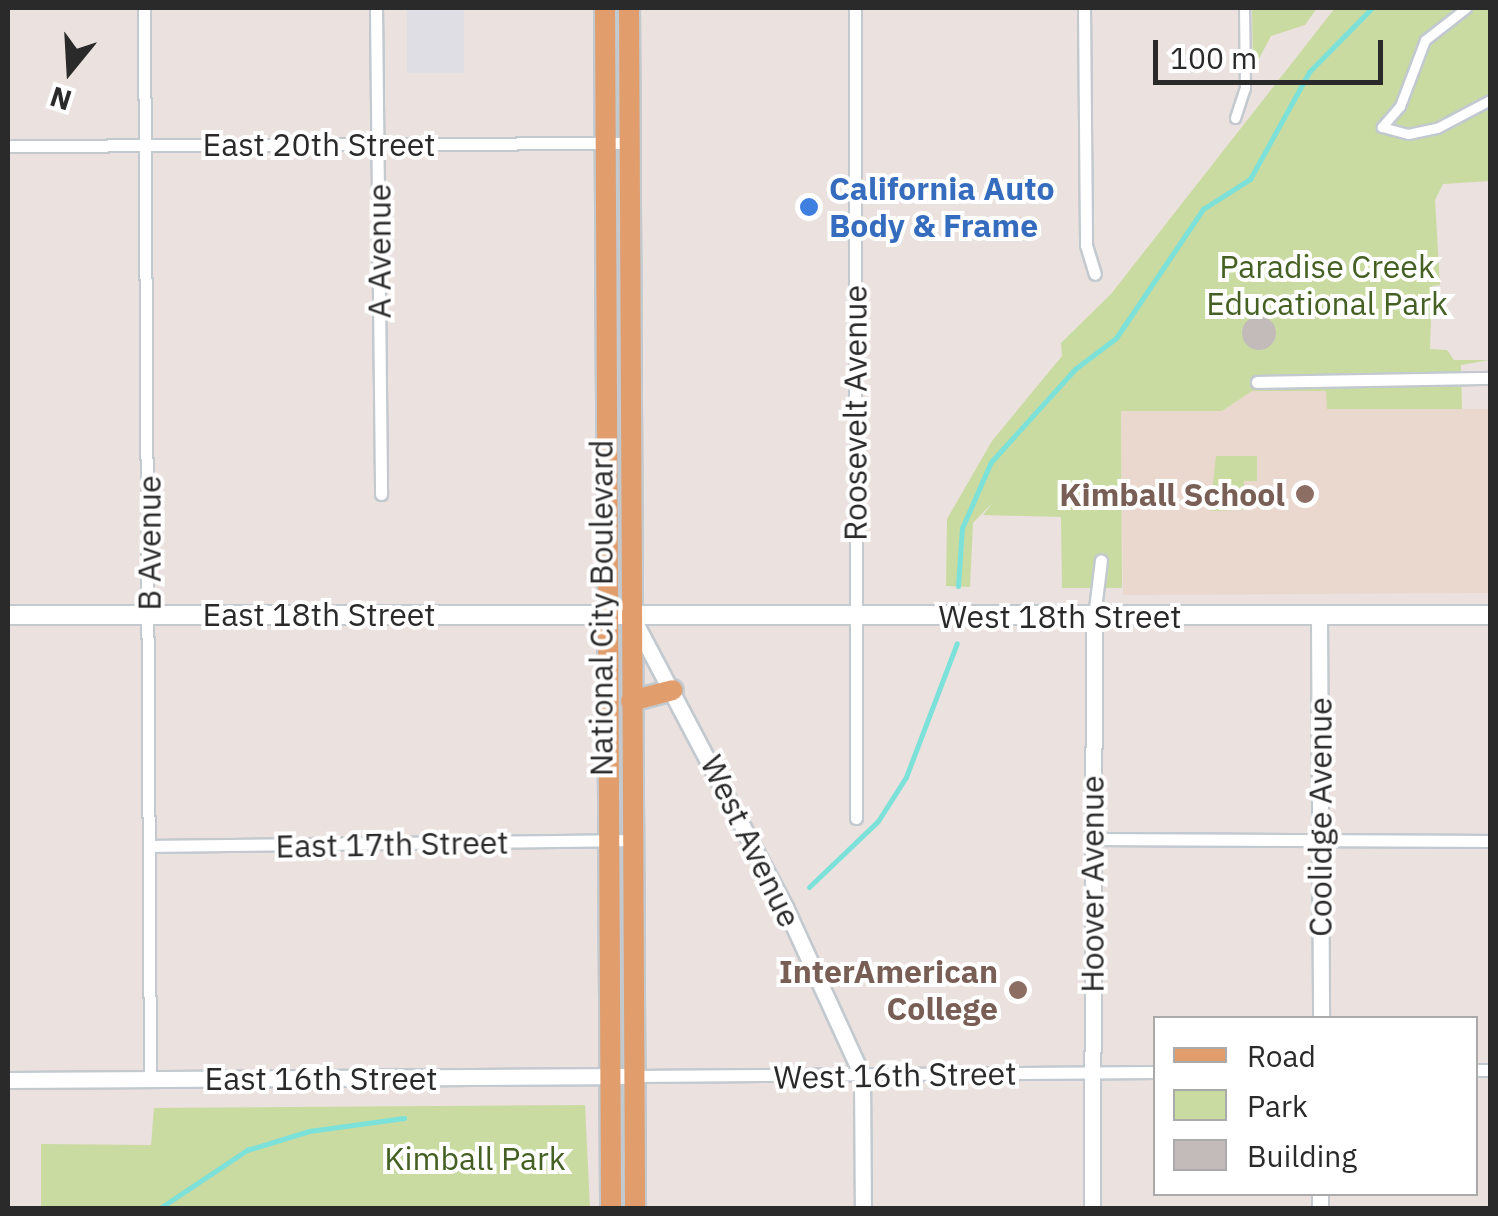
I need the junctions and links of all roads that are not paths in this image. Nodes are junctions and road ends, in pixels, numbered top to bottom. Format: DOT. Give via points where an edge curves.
graph roads {
  1 [pos="144,8"];
  2 [pos="376,8"];
  3 [pos="605,8"];
  4 [pos="629,8"];
  5 [pos="855,8"];
  6 [pos="1084,8"];
  7 [pos="1244,8"];
  8 [pos="1466,8"];
  9 [pos="1490,100"];
  10 [pos="1235,118"];
  11 [pos="605,143"];
  12 [pos="630,143"];
  13 [pos="146,144"];
  14 [pos="379,144"];
  15 [pos="8,146"];
  16 [pos="1095,274"];
  17 [pos="1490,378"];
  18 [pos="1256,382"];
  19 [pos="381,494"];
  20 [pos="1101,560"];
  21 [pos="606,613"];
  22 [pos="8,614"];
  23 [pos="630,614"];
  24 [pos="855,614"];
  25 [pos="150,615"];
  26 [pos="1490,615"];
  27 [pos="1319,616"];
  28 [pos="1094,617"];
  29 [pos="673,690"];
  30 [pos="631,701"];
  31 [pos="856,818"];
  32 [pos="1094,839"];
  33 [pos="608,840"];
  34 [pos="632,840"];
  35 [pos="1322,840"];
  36 [pos="1490,840"];
  37 [pos="152,846"];
  38 [pos="1321,1016"];
  39 [pos="1090,1072"];
  40 [pos="1153,1072"];
  41 [pos="862,1075"];
  42 [pos="610,1076"];
  43 [pos="634,1076"];
  44 [pos="8,1080"];
  45 [pos="150,1080"];
  46 [pos="611,1208"];
  47 [pos="635,1208"];
  48 [pos="863,1208"];
  49 [pos="1092,1208"];
  1 -- 13 [label="street, B Avenue"];
  2 -- 14 [label="street, A Avenue"];
  3 -- 11 [label="main road, National City Boulevard"];
  4 -- 12 [label="main road, National City Boulevard"];
  5 -- 24 [label="street, Roosevelt Avenue"];
  6 -- 16 [label="street" via="1086,245"];
  7 -- 10 [label="street" via="1245,88"];
  8 -- 9 [label="street" via="1426,40 1400,106 1382,127 1408,134 1437,128"];
  11 -- 12 [label="street, East 20th Street"];
  11 -- 14 [label="street, East 20th Street"];
  11 -- 21 [label="main road, National City Boulevard"];
  12 -- 23 [label="main road, National City Boulevard"];
  13 -- 14 [label="street, East 20th Street"];
  13 -- 15 [label="street, East 20th Street"];
  13 -- 25 [label="street, B Avenue"];
  14 -- 19 [label="street, A Avenue"];
  17 -- 18 [label="street"];
  20 -- 28 [label="street, Hoover Avenue"];
  21 -- 23 [label="main road, East 18th Street"];
  21 -- 25 [label="main road, East 18th Street"];
  21 -- 33 [label="main road, National City Boulevard"];
  22 -- 25 [label="main road, East 18th Street"];
  23 -- 24 [label="main road, West 18th Street"];
  23 -- 29 [label="street, West Avenue"];
  23 -- 30 [label="main road, National City Boulevard"];
  24 -- 28 [label="main road, West 18th Street"];
  24 -- 31 [label="street, Roosevelt Avenue"];
  25 -- 37 [label="street, B Avenue"];
  26 -- 27 [label="main road, West 18th Street"];
  27 -- 28 [label="main road, West 18th Street"];
  27 -- 35 [label="street, Coolidge Avenue"];
  28 -- 32 [label="street, Hoover Avenue"];
  29 -- 30 [label="main road"];
  29 -- 41 [label="street, West Avenue"];
  30 -- 34 [label="main road, National City Boulevard"];
  32 -- 35 [label="street"];
  32 -- 39 [label="street, Hoover Avenue"];
  33 -- 34 [label="street, East 17th Street"];
  33 -- 37 [label="street, East 17th Street"];
  33 -- 42 [label="main road, National City Boulevard"];
  34 -- 43 [label="main road, National City Boulevard"];
  35 -- 36 [label="street"];
  35 -- 38 [label="street, Coolidge Avenue"];
  37 -- 45 [label="street, B Avenue"];
  39 -- 40 [label="street, West 16th Street"];
  39 -- 41 [label="street, West 16th Street"];
  39 -- 49 [label="street, Hoover Avenue"];
  41 -- 43 [label="street, West 16th Street"];
  41 -- 48 [label="street"];
  42 -- 43 [label="street, East 16th Street"];
  42 -- 45 [label="street, East 16th Street"];
  42 -- 46 [label="main road, National City Boulevard"];
  43 -- 47 [label="main road, National City Boulevard"];
  44 -- 45 [label="street, East 16th Street"];
}
